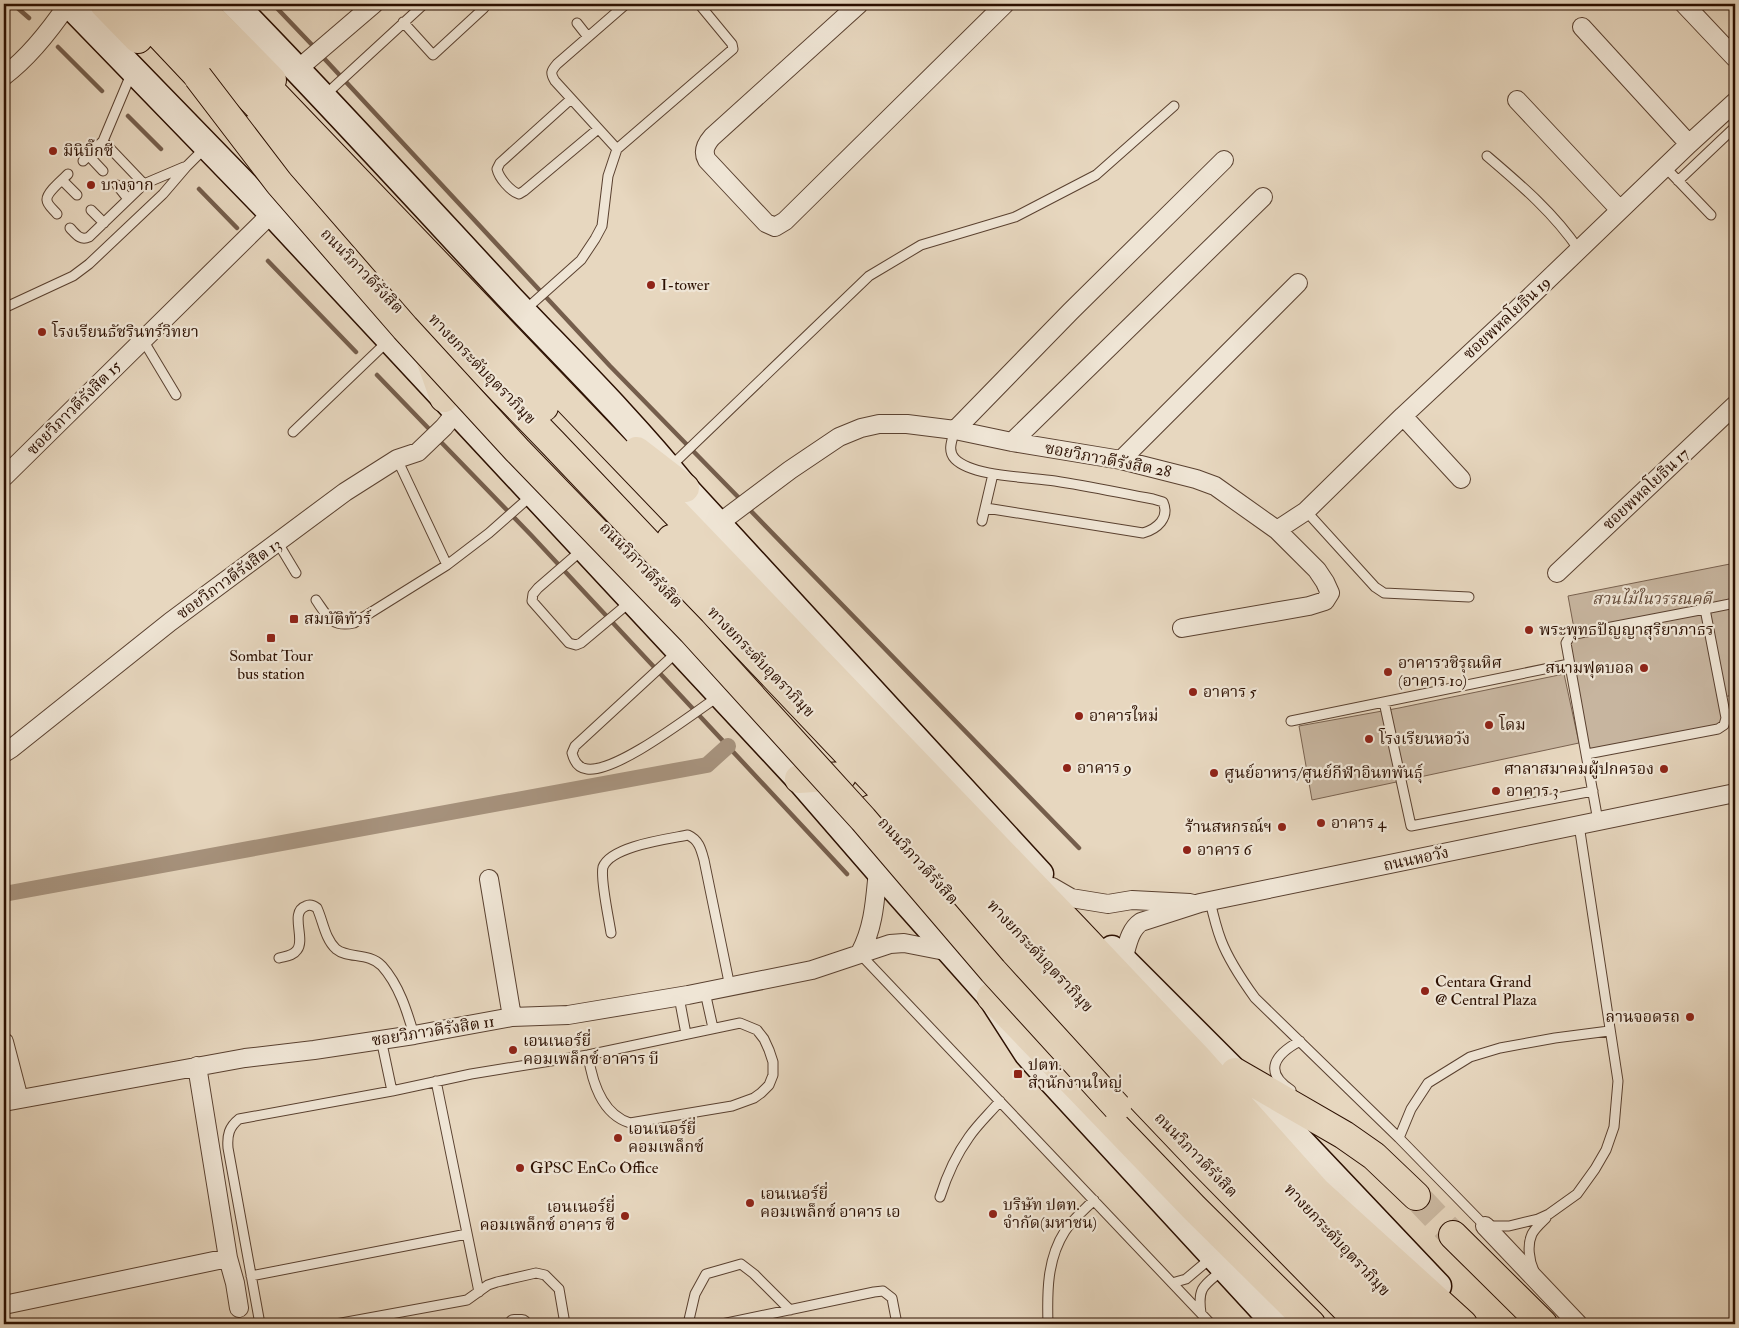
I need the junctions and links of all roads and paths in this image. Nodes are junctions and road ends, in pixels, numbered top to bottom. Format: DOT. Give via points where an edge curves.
graph roads {
  1 [pos="68,4"];
  2 [pos="104,4"];
  3 [pos="130,4"];
  4 [pos="161,4"];
  5 [pos="187,4"];
  6 [pos="197,4"];
  7 [pos="234,4"];
  8 [pos="374,4"];
  9 [pos="424,4"];
  10 [pos="480,4"];
  11 [pos="626,4"];
  12 [pos="699,4"];
  13 [pos="859,4"];
  14 [pos="1005,4"];
  15 [pos="1684,4"];
  16 [pos="403,22"];
  17 [pos="577,23"];
  18 [pos="1582,27"];
  19 [pos="588,37"];
  20 [pos="1735,58"];
  21 [pos="133,68"];
  22 [pos="298,69"];
  23 [pos="4,76"];
  24 [pos="198,77"];
  25 [pos="324,96"];
  26 [pos="572,99"];
  27 [pos="1517,100"];
  28 [pos="1735,102"];
  29 [pos="1174,106"];
  30 [pos="1735,127"];
  31 [pos="598,129"];
  32 [pos="103,141"];
  33 [pos="1689,144"];
  34 [pos="208,146"];
  35 [pos="617,149"];
  36 [pos="1487,156"];
  37 [pos="1224,160"];
  38 [pos="187,166"];
  39 [pos="1665,168"];
  40 [pos="103,171"];
  41 [pos="1678,181"];
  42 [pos="144,184"];
  43 [pos="117,185"];
  44 [pos="77,195"];
  45 [pos="1263,197"];
  46 [pos="128,199"];
  47 [pos="91,210"];
  48 [pos="1620,210"];
  49 [pos="272,213"];
  50 [pos="57,214"];
  51 [pos="1711,215"];
  52 [pos="104,223"];
  53 [pos="70,228"];
  54 [pos="1579,250"];
  55 [pos="1298,283"];
  56 [pos="4,308"];
  57 [pos="520,321"];
  58 [pos="422,334"];
  59 [pos="143,340"];
  60 [pos="389,340"];
  61 [pos="176,395"];
  62 [pos="1735,405"];
  63 [pos="448,412"];
  64 [pos="1403,416"];
  65 [pos="955,430"];
  66 [pos="293,432"];
  67 [pos="1012,442"];
  68 [pos="397,459"];
  69 [pos="1121,460"];
  70 [pos="993,474"];
  71 [pos="4,477"];
  72 [pos="677,479"];
  73 [pos="1461,479"];
  74 [pos="534,494"];
  75 [pos="986,508"];
  76 [pos="1306,511"];
  77 [pos="982,521"];
  78 [pos="718,524"];
  79 [pos="1277,530"];
  80 [pos="278,543"];
  81 [pos="584,548"];
  82 [pos="447,565"];
  83 [pos="296,573"];
  84 [pos="1557,573"];
  85 [pos="1469,597"];
  86 [pos="316,600"];
  87 [pos="632,600"];
  88 [pos="1735,603"];
  89 [pos="1705,609"];
  90 [pos="1182,628"];
  91 [pos="679,650"];
  92 [pos="1569,664"];
  93 [pos="712,701"];
  94 [pos="1384,702"];
  95 [pos="1291,720"];
  96 [pos="4,752"];
  97 [pos="1587,754"];
  98 [pos="842,776"];
  99 [pos="799,779"];
  100 [pos="1593,791"];
  101 [pos="1735,793"];
  102 [pos="1598,821"];
  103 [pos="1579,825"];
  104 [pos="878,870"];
  105 [pos="489,879"];
  106 [pos="1052,887"];
  107 [pos="1205,902"];
  108 [pos="611,932"];
  109 [pos="950,952"];
  110 [pos="860,953"];
  111 [pos="279,958"];
  112 [pos="1123,960"];
  113 [pos="730,986"];
  114 [pos="705,992"];
  115 [pos="679,996"];
  116 [pos="992,997"];
  117 [pos="512,1017"];
  118 [pos="713,1028"];
  119 [pos="1609,1031"];
  120 [pos="686,1034"];
  121 [pos="414,1035"];
  122 [pos="381,1039"];
  123 [pos="1300,1041"];
  124 [pos="4,1042"];
  125 [pos="588,1055"];
  126 [pos="197,1066"];
  127 [pos="1235,1072"];
  128 [pos="436,1081"];
  129 [pos="392,1091"];
  130 [pos="1296,1094"];
  131 [pos="12,1101"];
  132 [pos="1000,1101"];
  133 [pos="1328,1113"];
  134 [pos="1344,1135"];
  135 [pos="1399,1138"];
  136 [pos="1313,1188"];
  137 [pos="1416,1196"];
  138 [pos="940,1197"];
  139 [pos="1094,1200"];
  140 [pos="1549,1214"];
  141 [pos="1485,1226"];
  142 [pos="467,1234"];
  143 [pos="1453,1235"];
  144 [pos="228,1258"];
  145 [pos="1218,1263"];
  146 [pos="251,1276"];
  147 [pos="1172,1283"];
  148 [pos="1540,1284"];
  149 [pos="479,1292"];
  150 [pos="4,1305"];
  151 [pos="239,1308"];
  152 [pos="790,1310"];
  153 [pos="1201,1313"];
  154 [pos="1735,1319"];
  155 [pos="260,1324"];
  156 [pos="336,1324"];
  157 [pos="514,1324"];
  158 [pos="522,1324"];
  159 [pos="565,1324"];
  160 [pos="688,1324"];
  161 [pos="722,1324"];
  162 [pos="897,1324"];
  163 [pos="1048,1324"];
  164 [pos="1210,1324"];
  165 [pos="1276,1324"];
  166 [pos="1312,1324"];
  167 [pos="1333,1324"];
  168 [pos="1361,1324"];
  169 [pos="1389,1324"];
  170 [pos="1417,1324"];
  171 [pos="1441,1324"];
  172 [pos="1463,1324"];
  173 [pos="1474,1324"];
  174 [pos="1543,1324"];
  175 [pos="1578,1324"];
  176 [pos="1732,1324"];
  1 -- 21 [label="main road, ถนนวิภาวดีรังสิต"];
  1 -- 23 [label="street" via="56,22"];
  2 -- 58 [label="highway, ถนนวิภาวดีรังสิต"];
  3 -- 24 [label="highway, ทางยกระดับอุตราภิมุข"];
  4 -- 170 [label="highway, ทางยกระดับอุตราภิมุข"];
  5 -- 136 [label="highway" via="1200,1060"];
  6 -- 57 [label="highway"];
  7 -- 22 [label="main road"];
  8 -- 22 [label="street"];
  9 -- 16 [label="lane"];
  10 -- 16 [label="lane" via="484,8 433,55"];
  11 -- 19 [label="lane"];
  12 -- 35 [label="lane" via="732,44 733,50"];
  13 -- 14 [label="street" via="723,127 705,149 707,160 770,226 775,227 785,221"];
  15 -- 20 [label="street"];
  16 -- 25 [label="lane"];
  17 -- 19 [label="lane"];
  18 -- 33 [label="street"];
  19 -- 26 [label="lane" via="552,70 555,81"];
  21 -- 32 [label="lane"];
  21 -- 34 [label="main road, ถนนวิภาวดีรังสิต"];
  22 -- 25 [label="main road"];
  24 -- 167 [label="highway, bridge" via="279,183 405,328 517,450 692,631 1117,1107"];
  24 -- 169 [label="highway, ทางยกระดับอุตราภิมุข, bridge" via="552,442"];
  25 -- 57 [label="main road"];
  26 -- 31 [label="lane"];
  26 -- 31 [label="lane" via="500,163 498,174 506,184 519,194"];
  27 -- 48 [label="street"];
  28 -- 33 [label="street, ซอยพหลโยธิน 19"];
  29 -- 72 [label="lane" via="1096,175 1015,217 921,245 869,276"];
  30 -- 41 [label="lane"];
  31 -- 35 [label="lane"];
  32 -- 40 [label="lane" via="85,158"];
  32 -- 42 [label="lane"];
  33 -- 39 [label="street, ซอยพหลโยธิน 19"];
  34 -- 38 [label="lane"];
  34 -- 49 [label="main road, ถนนวิภาวดีรังสิต"];
  35 -- 57 [label="lane" via="608,176 602,226 595,239 581,260"];
  36 -- 54 [label="lane" via="1542,205 1571,236"];
  37 -- 65 [label="street"];
  38 -- 42 [label="lane"];
  38 -- 56 [label="lane" via="163,194 89,264 73,276"];
  39 -- 41 [label="lane"];
  39 -- 48 [label="street, ซอยพหลโยธิน 19"];
  41 -- 51 [label="lane"];
  42 -- 46 [label="lane"];
  43 -- 46 [label="lane"];
  44 -- 50 [label="lane" via="65,177 48,195 48,203"];
  45 -- 67 [label="street"];
  46 -- 52 [label="lane"];
  47 -- 52 [label="lane"];
  48 -- 54 [label="street, ซอยพหลโยธิน 19"];
  49 -- 59 [label="street, ซอยวิภาวดีรังสิต 15"];
  49 -- 60 [label="main road, ถนนวิภาวดีรังสิต"];
  52 -- 53 [label="lane" via="84,239"];
  54 -- 64 [label="street, ซอยพหลโยธิน 19"];
  55 -- 69 [label="street"];
  57 -- 72 [label="highway" via="567,384 648,461"];
  58 -- 63 [label="highway"];
  58 -- 98 [label="highway, ถนนวิภาวดีรังสิต"];
  59 -- 61 [label="lane"];
  59 -- 71 [label="street, ซอยวิภาวดีรังสิต 15"];
  60 -- 63 [label="main road, ถนนวิภาวดีรังสิต"];
  60 -- 66 [label="lane"];
  62 -- 84 [label="street, ซอยพหลโยธิน 17"];
  63 -- 68 [label="street, ซอยวิภาวดีรังสิต 13" via="418,452"];
  63 -- 74 [label="main road, ถนนวิภาวดีรังสิต"];
  64 -- 73 [label="street"];
  64 -- 76 [label="street, ซอยพหลโยธิน 19"];
  65 -- 67 [label="street, ซอยวิภาวดีรังสิต 28"];
  65 -- 70 [label="lane" via="950,449 953,457"];
  65 -- 78 [label="street, ซอยวิภาวดีรังสิต 28" via="907,424 862,428 816,452"];
  67 -- 69 [label="street, ซอยวิภาวดีรังสิต 28"];
  68 -- 80 [label="street, ซอยวิภาวดีรังสิต 13" via="345,492"];
  68 -- 82 [label="lane"];
  69 -- 79 [label="street, ซอยวิภาวดีรังสิต 28" via="1215,486"];
  70 -- 75 [label="lane"];
  70 -- 75 [label="lane" via="1055,480 1153,499 1165,506 1163,520 1156,528 1143,533"];
  72 -- 78 [label="main road"];
  74 -- 81 [label="main road, ถนนวิภาวดีรังสิต"];
  74 -- 82 [label="lane"];
  75 -- 77 [label="lane"];
  76 -- 79 [label="street, ซอยพหลโยธิน 19"];
  76 -- 85 [label="lane" via="1374,587 1384,593"];
  78 -- 106 [label="main road"];
  79 -- 90 [label="street, ซอยวิภาวดีรังสิต 28" via="1325,582 1330,593 1324,601"];
  80 -- 83 [label="lane"];
  80 -- 96 [label="street, ซอยวิภาวดีรังสิต 13" via="170,622"];
  81 -- 87 [label="main road, ถนนวิภาวดีรังสิต"];
  81 -- 87 [label="lane" via="538,588 532,600 569,643 581,643"];
  82 -- 86 [label="lane" via="354,623 336,623"];
  87 -- 91 [label="main road, ถนนวิภาวดีรังสิต"];
  88 -- 89 [label="lane"];
  89 -- 92 [label="lane" via="1570,636 1566,643"];
  89 -- 97 [label="lane" via="1726,718 1724,725 1718,729"];
  91 -- 93 [label="main road, ถนนวิภาวดีรังสิต"];
  91 -- 93 [label="lane" via="575,746 574,761 587,769 616,762 643,748"];
  92 -- 94 [label="lane"];
  92 -- 97 [label="lane"];
  93 -- 99 [label="main road, ถนนวิภาวดีรังสิต"];
  94 -- 95 [label="lane"];
  94 -- 100 [label="lane" via="1411,826"];
  97 -- 100 [label="lane"];
  98 -- 99 [label="highway"];
  98 -- 168 [label="highway, ถนนวิภาวดีรังสิต" via="948,895"];
  99 -- 104 [label="main road, ถนนวิภาวดีรังสิต"];
  100 -- 102 [label="lane"];
  101 -- 102 [label="street, ถนนหอวัง"];
  102 -- 103 [label="street, ถนนหอวัง"];
  103 -- 107 [label="street, ถนนหอวัง"];
  103 -- 119 [label="lane"];
  104 -- 109 [label="main road, ถนนวิภาวดีรังสิต"];
  104 -- 110 [label="street" via="873,918"];
  105 -- 117 [label="street"];
  106 -- 107 [label="street" via="1071,898 1108,904 1132,900"];
  106 -- 112 [label="main road"];
  107 -- 112 [label="street, ถนนหอวัง" via="1136,925"];
  107 -- 123 [label="lane" via="1240,978"];
  108 -- 113 [label="lane" via="603,878 603,867 607,862 616,853 635,846 688,835 695,838 701,848"];
  109 -- 110 [label="street, ซอยวิภาวดีรังสิต 11" via="904,943"];
  109 -- 116 [label="main road, ถนนวิภาวดีรังสิต"];
  110 -- 113 [label="street, ซอยวิภาวดีรังสิต 11" via="812,970"];
  110 -- 132 [label="lane"];
  111 -- 121 [label="lane" via="293,954 301,944 298,913 301,908 313,905 337,949 344,954 370,958 381,965 404,1005"];
  112 -- 127 [label="main road"];
  113 -- 114 [label="street, ซอยวิภาวดีรังสิต 11"];
  114 -- 115 [label="street, ซอยวิภาวดีรังสิต 11"];
  114 -- 118 [label="lane"];
  115 -- 117 [label="street, ซอยวิภาวดีรังสิต 11" via="568,1015"];
  115 -- 120 [label="lane"];
  116 -- 145 [label="main road, ถนนวิภาวดีรังสิต" via="1027,1053"];
  116 -- 166 [label="highway" via="1194,1208"];
  117 -- 121 [label="street, ซอยวิภาวดีรังสิต 11"];
  118 -- 120 [label="lane"];
  118 -- 125 [label="lane" via="740,1023 757,1030 764,1039 773,1062 773,1075 769,1085 754,1098 732,1106 630,1123 619,1120 602,1099 595,1086"];
  119 -- 135 [label="lane" via="1524,1043 1470,1057 1428,1083 1411,1109"];
  119 -- 140 [label="lane" via="1618,1081 1614,1127 1606,1150 1577,1194"];
  120 -- 125 [label="lane"];
  121 -- 122 [label="street, ซอยวิภาวดีรังสิต 11"];
  122 -- 126 [label="street, ซอยวิภาวดีรังสิต 11"];
  122 -- 129 [label="lane"];
  123 -- 130 [label="lane" via="1278,1056 1276,1064 1276,1076"];
  123 -- 135 [label="lane"];
  124 -- 131 [label="street"];
  125 -- 128 [label="lane"];
  126 -- 131 [label="street, ซอยวิภาวดีรังสิต 11"];
  126 -- 144 [label="street"];
  127 -- 134 [label="highway"];
  127 -- 173 [label="main road"];
  128 -- 129 [label="lane"];
  128 -- 142 [label="lane"];
  129 -- 146 [label="lane" via="239,1119 233,1124 227,1139 228,1148"];
  132 -- 138 [label="lane" via="956,1156"];
  132 -- 139 [label="lane"];
  133 -- 134 [label="lane"];
  134 -- 137 [label="highway" via="1374,1156"];
  135 -- 141 [label="lane"];
  136 -- 171 [label="highway"];
  136 -- 172 [label="highway"];
  139 -- 147 [label="lane"];
  139 -- 163 [label="lane" via="1065,1230 1052,1260 1047,1290"];
  140 -- 141 [label="lane" via="1509,1226"];
  140 -- 148 [label="lane" via="1532,1232 1529,1248 1531,1264"];
  141 -- 148 [label="street"];
  142 -- 146 [label="lane"];
  142 -- 149 [label="lane"];
  143 -- 174 [label="highway"];
  144 -- 150 [label="street"];
  144 -- 151 [label="street"];
  145 -- 147 [label="lane"];
  145 -- 153 [label="lane" via="1200,1293"];
  145 -- 165 [label="main road, ถนนวิภาวดีรังสิต"];
  146 -- 155 [label="lane"];
  147 -- 153 [label="lane"];
  148 -- 175 [label="street"];
  149 -- 156 [label="lane" via="467,1300"];
  149 -- 159 [label="lane" via="488,1285 524,1275 544,1275 559,1289"];
  152 -- 160 [label="lane" via="742,1264 706,1274 695,1294"];
  152 -- 161 [label="lane"];
  152 -- 162 [label="lane" via="883,1291 892,1298"];
  153 -- 164 [label="lane"];
  154 -- 176 [label="lane"];
  157 -- 158 [label="street"];
}
